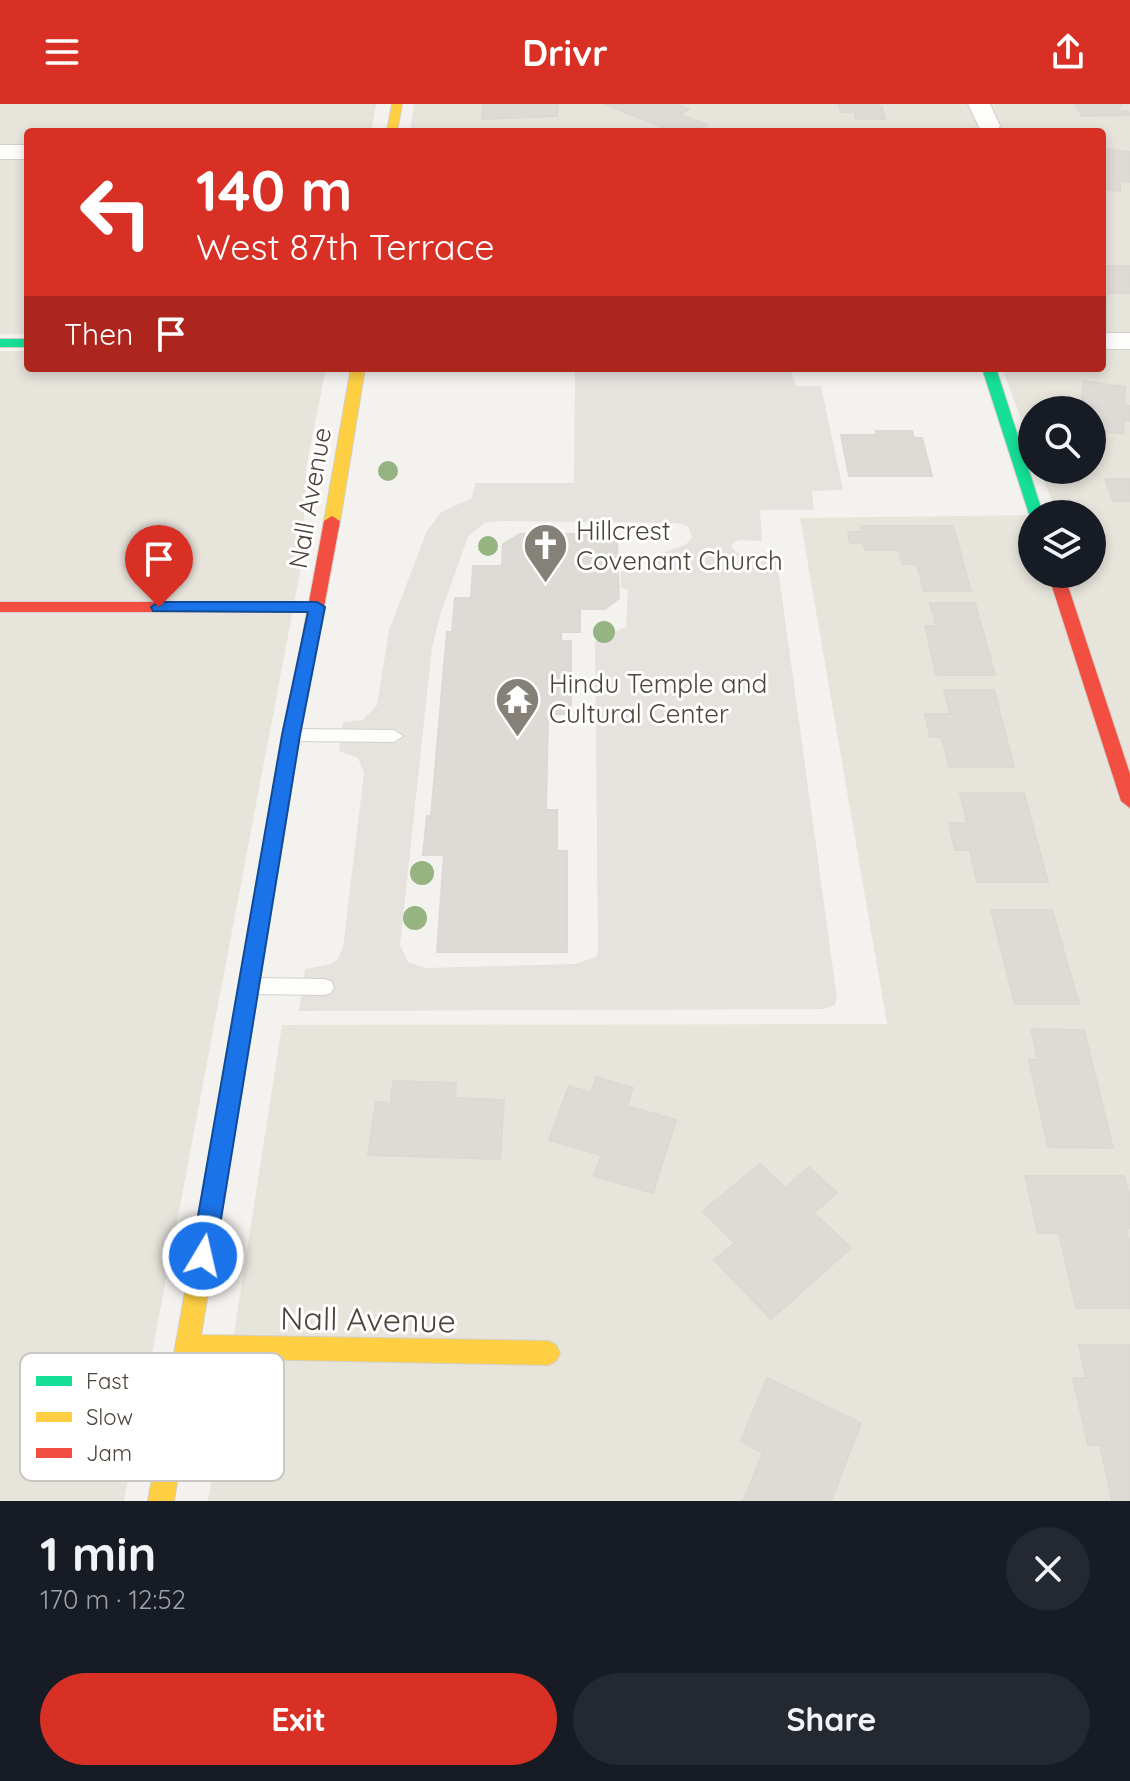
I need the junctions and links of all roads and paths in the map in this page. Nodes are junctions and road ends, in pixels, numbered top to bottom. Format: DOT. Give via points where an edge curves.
graph roads {
  1 [pos="397,104"];
  2 [pos="979,104"];
  3 [pos="989,126"];
  4 [pos="393,128"];
  5 [pos="0,152"];
  6 [pos="24,152"];
  7 [pos="1106,341"];
  8 [pos="1130,341"];
  9 [pos="0,343"];
  10 [pos="24,343"];
  11 [pos="357,372"];
  12 [pos="990,372"];
  13 [pos="1031,500"];
  14 [pos="1061,588"];
  15 [pos="0,607"];
  16 [pos="317,607"];
  17 [pos="291,735"];
  18 [pos="394,736"];
  19 [pos="1130,801"];
  20 [pos="249,985"];
  21 [pos="324,987"];
  22 [pos="188,1346"];
  23 [pos="187,1353"];
  24 [pos="548,1353"];
  25 [pos="164,1481"];
  26 [pos="161,1501"];
  1 -- 4 [label="main road"];
  2 -- 3 [label="street"];
  5 -- 6 [label="street"];
  7 -- 8 [label="street"];
  9 -- 10 [label="main road"];
  11 -- 16 [label="main road, Nall Avenue"];
  12 -- 13 [label="main road"];
  14 -- 19 [label="main road"];
  15 -- 16 [label="main road"];
  16 -- 17 [label="main road, Nall Avenue"];
  17 -- 18 [label="lane"];
  17 -- 20 [label="main road, Nall Avenue"];
  20 -- 21 [label="lane"];
  20 -- 22 [label="main road, Nall Avenue"];
  22 -- 23 [label="main road, Nall Avenue"];
  22 -- 24 [label="main road, Nall Avenue"];
  25 -- 26 [label="main road, Nall Avenue"];
}
